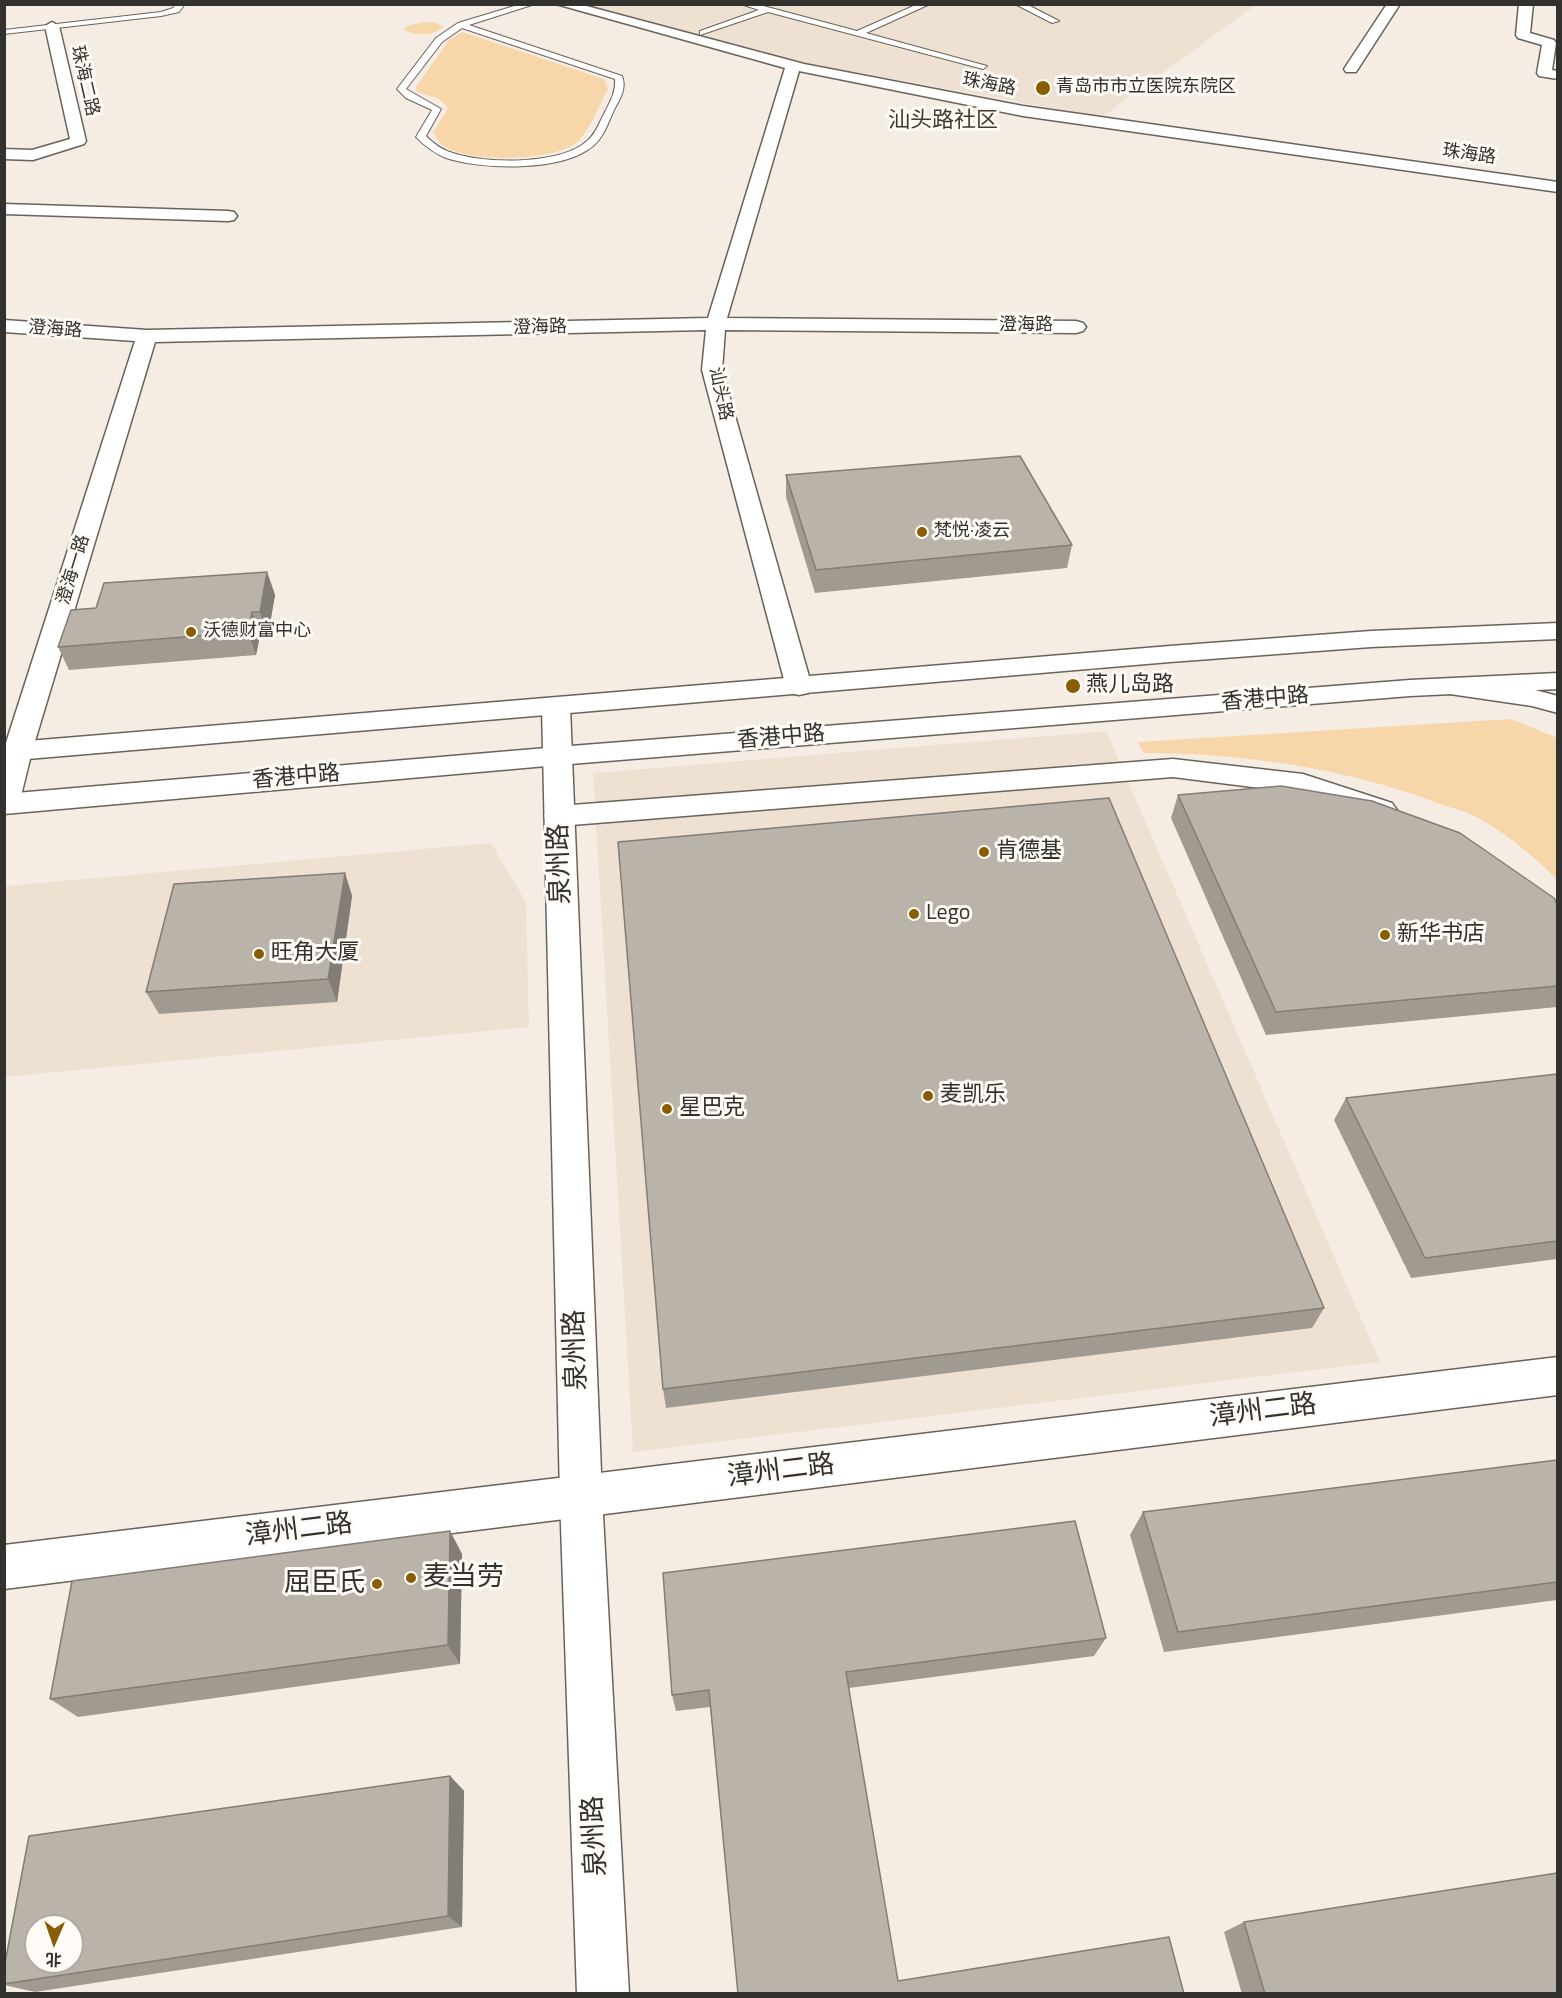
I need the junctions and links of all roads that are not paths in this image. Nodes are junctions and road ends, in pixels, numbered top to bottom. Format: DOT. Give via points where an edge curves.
graph roads {
  1 [pos="182,4"];
  2 [pos="531,4"];
  3 [pos="562,4"];
  4 [pos="745,4"];
  5 [pos="926,4"];
  6 [pos="1019,4"];
  7 [pos="1394,4"];
  8 [pos="1526,4"];
  9 [pos="767,10"];
  10 [pos="1055,21"];
  11 [pos="461,25"];
  12 [pos="52,26"];
  13 [pos="4,32"];
  14 [pos="703,33"];
  15 [pos="857,34"];
  16 [pos="793,66"];
  17 [pos="983,66"];
  18 [pos="1351,69"];
  19 [pos="1557,75"];
  20 [pos="4,154"];
  21 [pos="1557,187"];
  22 [pos="4,209"];
  23 [pos="228,216"];
  24 [pos="716,324"];
  25 [pos="4,326"];
  26 [pos="1076,327"];
  27 [pos="147,336"];
  28 [pos="1557,630"];
  29 [pos="1557,681"];
  30 [pos="799,687"];
  31 [pos="1452,687"];
  32 [pos="1557,705"];
  33 [pos="556,707"];
  34 [pos="11,751"];
  35 [pos="558,756"];
  36 [pos="5,804"];
  37 [pos="559,816"];
  38 [pos="1403,817"];
  39 [pos="1557,1376"];
  40 [pos="581,1496"];
  41 [pos="4,1567"];
  42 [pos="603,1994"];
  1 -- 12 [label="lane" via="161,14"];
  2 -- 11 [label="lane"];
  3 -- 16 [label="street, 珠海路"];
  4 -- 9 [label="lane"];
  5 -- 15 [label="lane"];
  6 -- 10 [label="lane"];
  7 -- 18 [label="street"];
  8 -- 19 [label="street" via="1523,35 1549,43 1544,73"];
  9 -- 14 [label="lane"];
  9 -- 15 [label="lane"];
  11 -- 11 [label="lane" via="439,40 401,89 407,96 429,102 437,109 421,136 428,143 466,160 496,164 539,160 588,146 621,87 618,78"];
  12 -- 13 [label="lane"];
  12 -- 20 [label="street, 珠海二路" via="78,141 33,155"];
  15 -- 17 [label="lane"];
  16 -- 21 [label="street, 珠海路" via="1023,111"];
  16 -- 24 [label="street, 汕头路"];
  22 -- 23 [label="street"];
  24 -- 26 [label="street, 澄海路"];
  24 -- 27 [label="street, 澄海路"];
  24 -- 30 [label="street, 汕头路" via="712,370"];
  25 -- 27 [label="street, 澄海路"];
  27 -- 34 [label="street, 澄海一路"];
  28 -- 30 [label="street" via="1194,652"];
  29 -- 31 [label="street, 香港中路"];
  30 -- 33 [label="street"];
  31 -- 32 [label="street" via="1535,698"];
  31 -- 35 [label="street, 香港中路"];
  33 -- 34 [label="street"];
  33 -- 35 [label="street, 泉州路"];
  34 -- 36 [label="street, 澄海一路"];
  35 -- 36 [label="street, 香港中路"];
  35 -- 37 [label="street, 泉州路"];
  37 -- 38 [label="street" via="1173,768 1303,784"];
  37 -- 40 [label="street, 泉州路"];
  39 -- 40 [label="street, 漳州二路"];
  40 -- 41 [label="street, 漳州二路"];
  40 -- 42 [label="street, 泉州路"];
}
